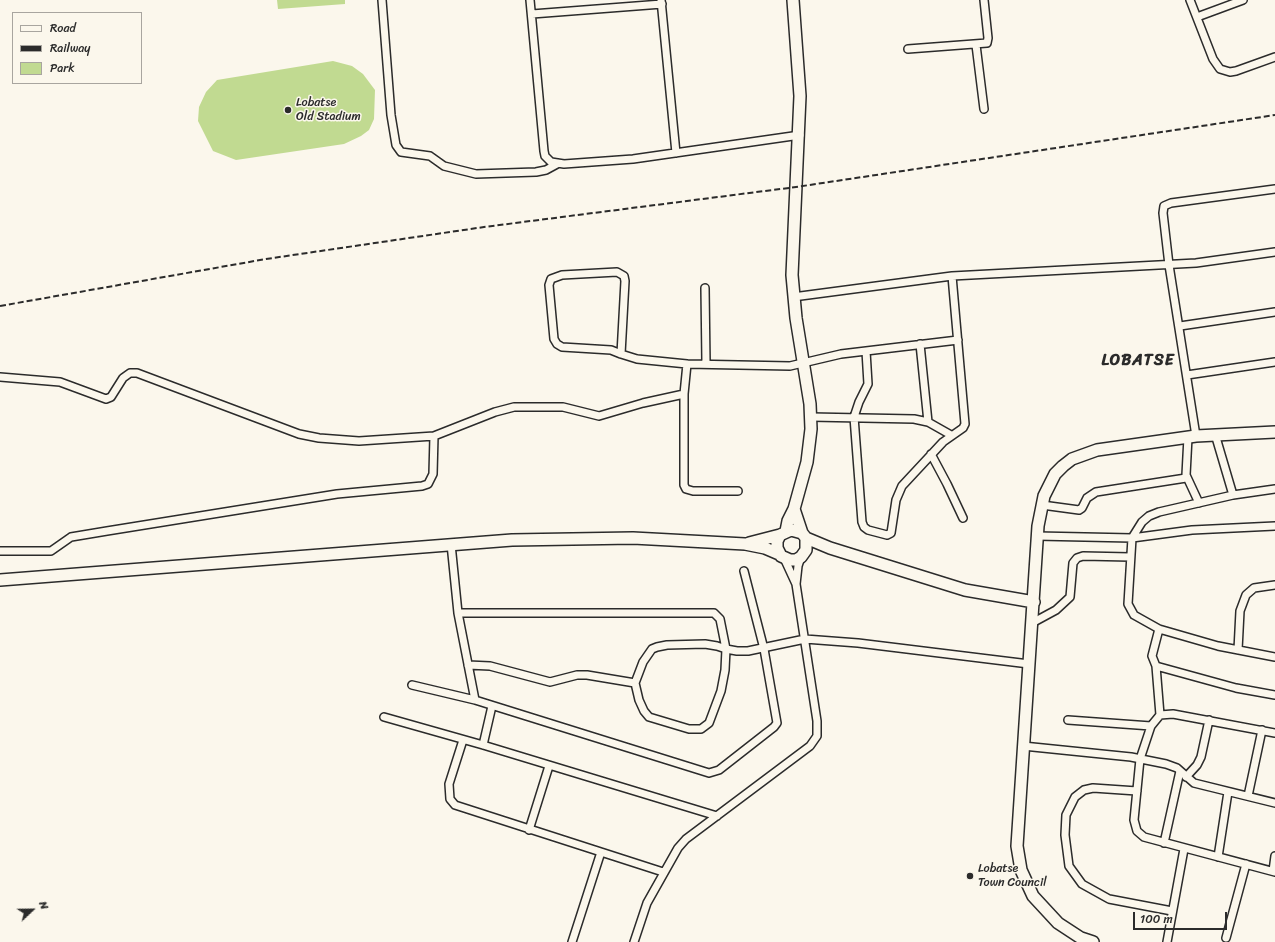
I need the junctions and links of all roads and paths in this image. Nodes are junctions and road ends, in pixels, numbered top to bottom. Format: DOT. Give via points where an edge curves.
graph roads {
  1 [pos="382,0"];
  2 [pos="530,0"];
  3 [pos="793,0"];
  4 [pos="984,0"];
  5 [pos="1190,0"];
  6 [pos="1243,0"];
  7 [pos="661,2"];
  8 [pos="532,14"];
  9 [pos="1197,17"];
  10 [pos="976,45"];
  11 [pos="908,49"];
  12 [pos="1275,57"];
  13 [pos="984,109"];
  14 [pos="800,135"];
  15 [pos="676,153"];
  16 [pos="557,164"];
  17 [pos="1275,190"];
  18 [pos="1275,252"];
  19 [pos="1169,265"];
  20 [pos="952,276"];
  21 [pos="706,288"];
  22 [pos="793,297"];
  23 [pos="1275,312"];
  24 [pos="1180,326"];
  25 [pos="958,340"];
  26 [pos="920,344"];
  27 [pos="866,351"];
  28 [pos="621,354"];
  29 [pos="803,362"];
  30 [pos="1275,362"];
  31 [pos="706,363"];
  32 [pos="687,364"];
  33 [pos="1187,375"];
  34 [pos="0,377"];
  35 [pos="684,394"];
  36 [pos="811,417"];
  37 [pos="854,418"];
  38 [pos="928,422"];
  39 [pos="1275,432"];
  40 [pos="1215,434"];
  41 [pos="951,435"];
  42 [pos="434,436"];
  43 [pos="1192,437"];
  44 [pos="931,454"];
  45 [pos="1186,478"];
  46 [pos="1275,489"];
  47 [pos="738,491"];
  48 [pos="1233,495"];
  49 [pos="1199,503"];
  50 [pos="1042,505"];
  51 [pos="794,508"];
  52 [pos="963,518"];
  53 [pos="1275,526"];
  54 [pos="783,533"];
  55 [pos="804,536"];
  56 [pos="1037,536"];
  57 [pos="1132,538"];
  58 [pos="451,544"];
  59 [pos="744,544"];
  60 [pos="830,548"];
  61 [pos="0,551"];
  62 [pos="782,556"];
  63 [pos="802,556"];
  64 [pos="1130,557"];
  65 [pos="744,571"];
  66 [pos="0,580"];
  67 [pos="796,584"];
  68 [pos="1275,585"];
  69 [pos="1034,586"];
  70 [pos="1010,598"];
  71 [pos="1034,602"];
  72 [pos="458,613"];
  73 [pos="1032,623"];
  74 [pos="1159,629"];
  75 [pos="805,639"];
  76 [pos="726,649"];
  77 [pos="764,649"];
  78 [pos="1238,650"];
  79 [pos="1275,657"];
  80 [pos="1029,664"];
  81 [pos="468,665"];
  82 [pos="1156,666"];
  83 [pos="635,683"];
  84 [pos="412,686"];
  85 [pos="1275,695"];
  86 [pos="475,700"];
  87 [pos="492,706"];
  88 [pos="1160,715"];
  89 [pos="384,717"];
  90 [pos="1068,720"];
  91 [pos="1209,720"];
  92 [pos="1151,726"];
  93 [pos="1262,730"];
  94 [pos="1275,733"];
  95 [pos="463,740"];
  96 [pos="483,745"];
  97 [pos="1022,746"];
  98 [pos="1140,760"];
  99 [pos="549,766"];
  100 [pos="1180,771"];
  101 [pos="1186,777"];
  102 [pos="1137,791"];
  103 [pos="1228,792"];
  104 [pos="1248,796"];
  105 [pos="1275,803"];
  106 [pos="717,816"];
  107 [pos="529,830"];
  108 [pos="1164,843"];
  109 [pos="1184,849"];
  110 [pos="601,852"];
  111 [pos="1275,856"];
  112 [pos="1218,857"];
  113 [pos="1246,864"];
  114 [pos="1274,871"];
  115 [pos="664,872"];
  116 [pos="1172,912"];
  117 [pos="1226,938"];
  118 [pos="572,942"];
  119 [pos="634,942"];
  120 [pos="1093,942"];
  121 [pos="1168,942"];
  1 -- 16 [label="street" via="391,115 396,145 401,152 430,156 449,168 476,174 536,172"];
  2 -- 8 [label="street"];
  3 -- 14 [label="main road" via="800,77"];
  4 -- 10 [label="street" via="988,40 987,43"];
  5 -- 9 [label="street"];
  6 -- 9 [label="street"];
  7 -- 8 [label="street"];
  7 -- 15 [label="street"];
  8 -- 16 [label="street" via="544,151 548,160"];
  9 -- 12 [label="street" via="1213,59 1224,71 1236,71"];
  10 -- 11 [label="street"];
  10 -- 13 [label="street"];
  14 -- 15 [label="street"];
  14 -- 22 [label="main road" via="792,244"];
  15 -- 16 [label="street"];
  17 -- 19 [label="street" via="1164,206"];
  18 -- 19 [label="street"];
  19 -- 20 [label="street"];
  19 -- 24 [label="street"];
  20 -- 22 [label="street"];
  20 -- 25 [label="street"];
  21 -- 31 [label="street"];
  22 -- 29 [label="main road"];
  23 -- 24 [label="street"];
  24 -- 33 [label="street"];
  25 -- 26 [label="street"];
  25 -- 41 [label="street" via="966,418 963,428"];
  26 -- 27 [label="street"];
  26 -- 38 [label="street"];
  27 -- 29 [label="street"];
  27 -- 37 [label="street" via="868,384"];
  28 -- 28 [label="street" via="624,276 617,272 562,275 551,279 548,285 556,344 608,349"];
  28 -- 32 [label="street"];
  29 -- 31 [label="street" via="790,366"];
  29 -- 36 [label="main road"];
  30 -- 33 [label="street"];
  31 -- 32 [label="street"];
  32 -- 35 [label="street"];
  33 -- 43 [label="street"];
  34 -- 42 [label="street" via="60,382 106,399 111,397 123,378 130,373 137,373 308,436 359,441"];
  35 -- 42 [label="street" via="643,402 599,416 563,406 514,407"];
  35 -- 47 [label="street" via="686,489 694,492"];
  36 -- 37 [label="street"];
  36 -- 51 [label="main road" via="807,462"];
  37 -- 38 [label="street"];
  37 -- 44 [label="street" via="862,522 868,530 890,534 900,490"];
  38 -- 41 [label="street"];
  39 -- 40 [label="main road"];
  40 -- 43 [label="main road"];
  40 -- 48 [label="street"];
  41 -- 44 [label="street"];
  42 -- 61 [label="street" via="433,474 428,484 422,486 336,494 71,537 51,551"];
  43 -- 45 [label="street" via="1185,467"];
  43 -- 50 [label="main road" via="1097,450 1078,456 1055,474"];
  44 -- 52 [label="street"];
  45 -- 49 [label="street"];
  45 -- 50 [label="street" via="1096,492 1087,498 1079,510"];
  46 -- 48 [label="street"];
  48 -- 49 [label="street"];
  49 -- 57 [label="street" via="1149,516"];
  50 -- 56 [label="main road"];
  51 -- 54 [label="main road"];
  51 -- 55 [label="main road"];
  53 -- 57 [label="street" via="1192,530"];
  54 -- 55 [label="main road" via="797,530"];
  54 -- 59 [label="main road"];
  54 -- 62 [label="main road" via="777,541 777,548"];
  55 -- 60 [label="main road"];
  55 -- 63 [label="main road" via="806,550"];
  56 -- 57 [label="street"];
  56 -- 69 [label="main road"];
  57 -- 64 [label="street"];
  58 -- 59 [label="main road" via="596,538"];
  58 -- 66 [label="main road"];
  58 -- 72 [label="street"];
  59 -- 62 [label="main road" via="765,548"];
  60 -- 63 [label="main road"];
  60 -- 70 [label="main road" via="965,590"];
  62 -- 63 [label="main road" via="796,560"];
  62 -- 67 [label="street"];
  63 -- 67 [label="street"];
  64 -- 73 [label="street" via="1077,558 1073,563 1070,597 1056,610"];
  64 -- 74 [label="street" via="1129,609 1134,615"];
  65 -- 77 [label="street"];
  67 -- 75 [label="street"];
  68 -- 78 [label="street" via="1254,588 1246,595 1240,611"];
  69 -- 70 [label="main road" via="1023,594"];
  69 -- 71 [label="main road"];
  70 -- 71 [label="main road"];
  70 -- 73 [label="main road" via="1024,609"];
  71 -- 73 [label="main road"];
  72 -- 76 [label="street" via="709,612 717,614 720,619"];
  72 -- 81 [label="street"];
  73 -- 80 [label="main road"];
  74 -- 78 [label="street"];
  74 -- 82 [label="street" via="1152,656"];
  75 -- 77 [label="street"];
  75 -- 80 [label="street"];
  75 -- 106 [label="street" via="817,736 810,746"];
  76 -- 77 [label="street"];
  76 -- 83 [label="street" via="705,644 667,644 657,647 642,662"];
  76 -- 83 [label="street" via="725,670 718,698 709,723 700,729 689,729 650,717 639,700"];
  77 -- 87 [label="street" via="777,717 776,725 713,773"];
  78 -- 79 [label="street"];
  80 -- 97 [label="main road"];
  81 -- 83 [label="street" via="490,666 550,682 587,675"];
  81 -- 86 [label="street"];
  82 -- 85 [label="street" via="1230,687"];
  82 -- 88 [label="street"];
  84 -- 86 [label="street"];
  86 -- 87 [label="street"];
  87 -- 96 [label="street"];
  88 -- 91 [label="street" via="1173,714"];
  88 -- 92 [label="street"];
  89 -- 95 [label="street"];
  90 -- 92 [label="street"];
  91 -- 93 [label="street"];
  91 -- 101 [label="street" via="1201,757"];
  92 -- 98 [label="street"];
  93 -- 94 [label="street"];
  93 -- 104 [label="street"];
  95 -- 96 [label="street"];
  95 -- 107 [label="street" via="449,784 448,794 452,802"];
  96 -- 99 [label="street"];
  97 -- 98 [label="street"];
  97 -- 120 [label="main road" via="1016,846 1021,870 1033,896 1045,911 1081,938"];
  98 -- 100 [label="street" via="1174,766"];
  98 -- 102 [label="street"];
  99 -- 106 [label="street"];
  99 -- 107 [label="street"];
  100 -- 101 [label="street"];
  100 -- 108 [label="street"];
  101 -- 103 [label="street" via="1194,783"];
  102 -- 108 [label="street" via="1134,820 1137,831 1144,837"];
  102 -- 116 [label="street" via="1093,788 1084,790 1075,797 1066,815 1068,866 1082,884 1109,899"];
  103 -- 104 [label="street"];
  103 -- 112 [label="street"];
  104 -- 105 [label="street"];
  106 -- 115 [label="street" via="678,848"];
  107 -- 110 [label="street"];
  108 -- 109 [label="street"];
  109 -- 112 [label="street"];
  109 -- 116 [label="street"];
  110 -- 115 [label="street"];
  110 -- 118 [label="street"];
  111 -- 114 [label="street"];
  112 -- 113 [label="street"];
  113 -- 114 [label="street"];
  113 -- 117 [label="street"];
  115 -- 119 [label="street" via="647,903"];
  116 -- 121 [label="street"];
}
